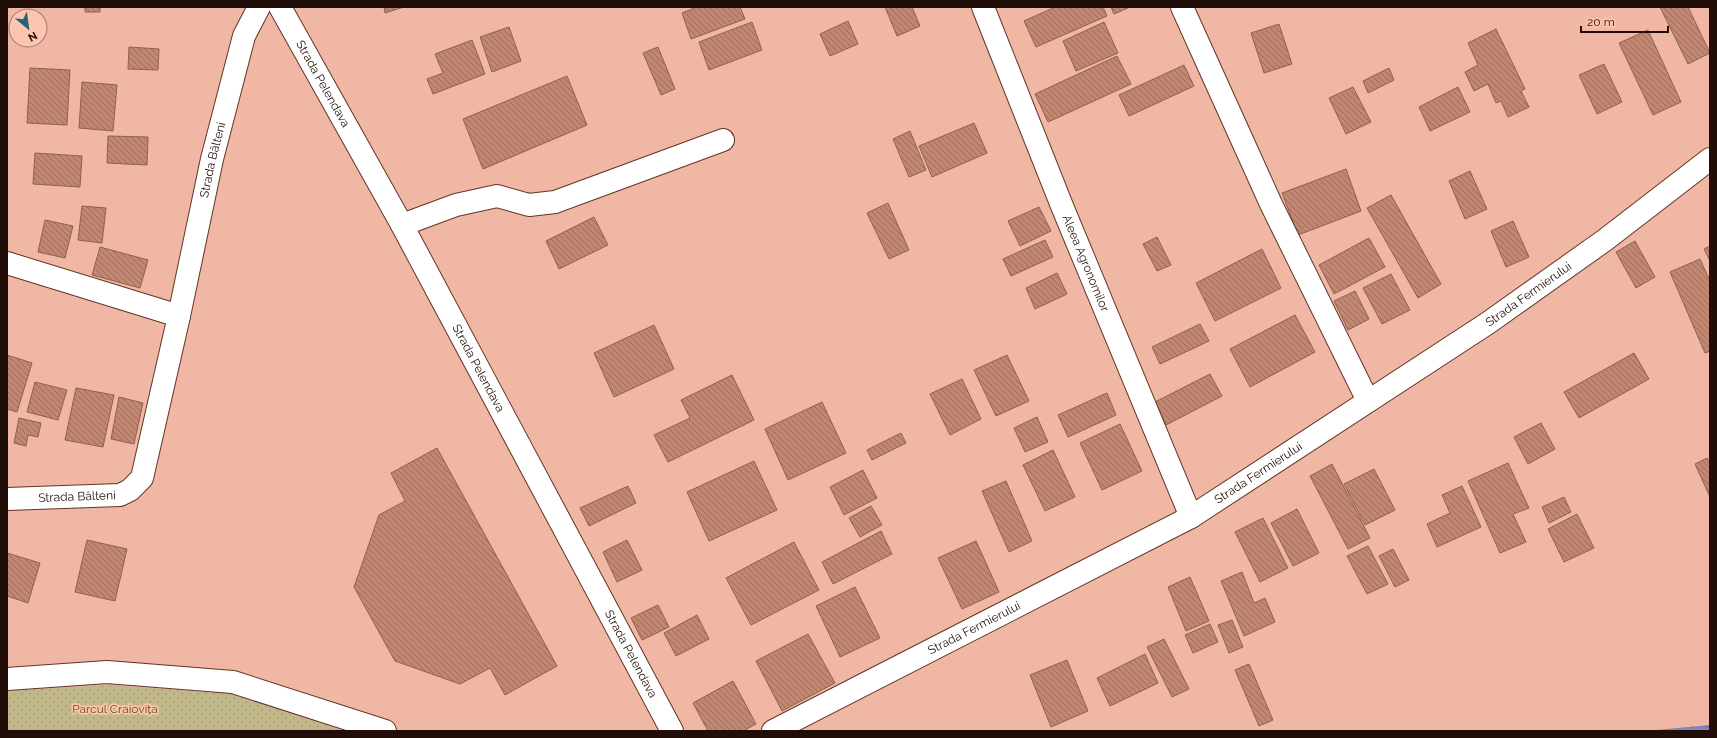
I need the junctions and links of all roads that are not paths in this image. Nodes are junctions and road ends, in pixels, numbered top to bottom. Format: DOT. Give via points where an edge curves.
graph roads {
  1 [pos="259,7"];
  2 [pos="280,7"];
  3 [pos="983,7"];
  4 [pos="1182,7"];
  5 [pos="723,140"];
  6 [pos="1710,159"];
  7 [pos="402,225"];
  8 [pos="7,263"];
  9 [pos="180,316"];
  10 [pos="1368,401"];
  11 [pos="7,499"];
  12 [pos="1191,517"];
  13 [pos="7,679"];
  14 [pos="385,731"];
  15 [pos="672,731"];
  16 [pos="773,731"];
  1 -- 9 [label="street, Strada Bâlteni" via="244,36 212,159"];
  2 -- 7 [label="street, Strada Pelendava"];
  3 -- 12 [label="street, Aleea Agronomilor" via="1062,206"];
  4 -- 10 [label="street" via="1271,204"];
  5 -- 7 [label="street" via="555,202 529,205 497,196 456,205"];
  6 -- 10 [label="street, Strada Fermierului" via="1599,245 1488,323"];
  7 -- 15 [label="street, Strada Pelendava"];
  8 -- 9 [label="street"];
  9 -- 11 [label="street, Strada Bâlteni" via="142,478 130,490 120,495"];
  10 -- 12 [label="street, Strada Fermierului"];
  12 -- 16 [label="street, Strada Fermierului"];
  13 -- 14 [label="street" via="107,672 233,682"];
}
